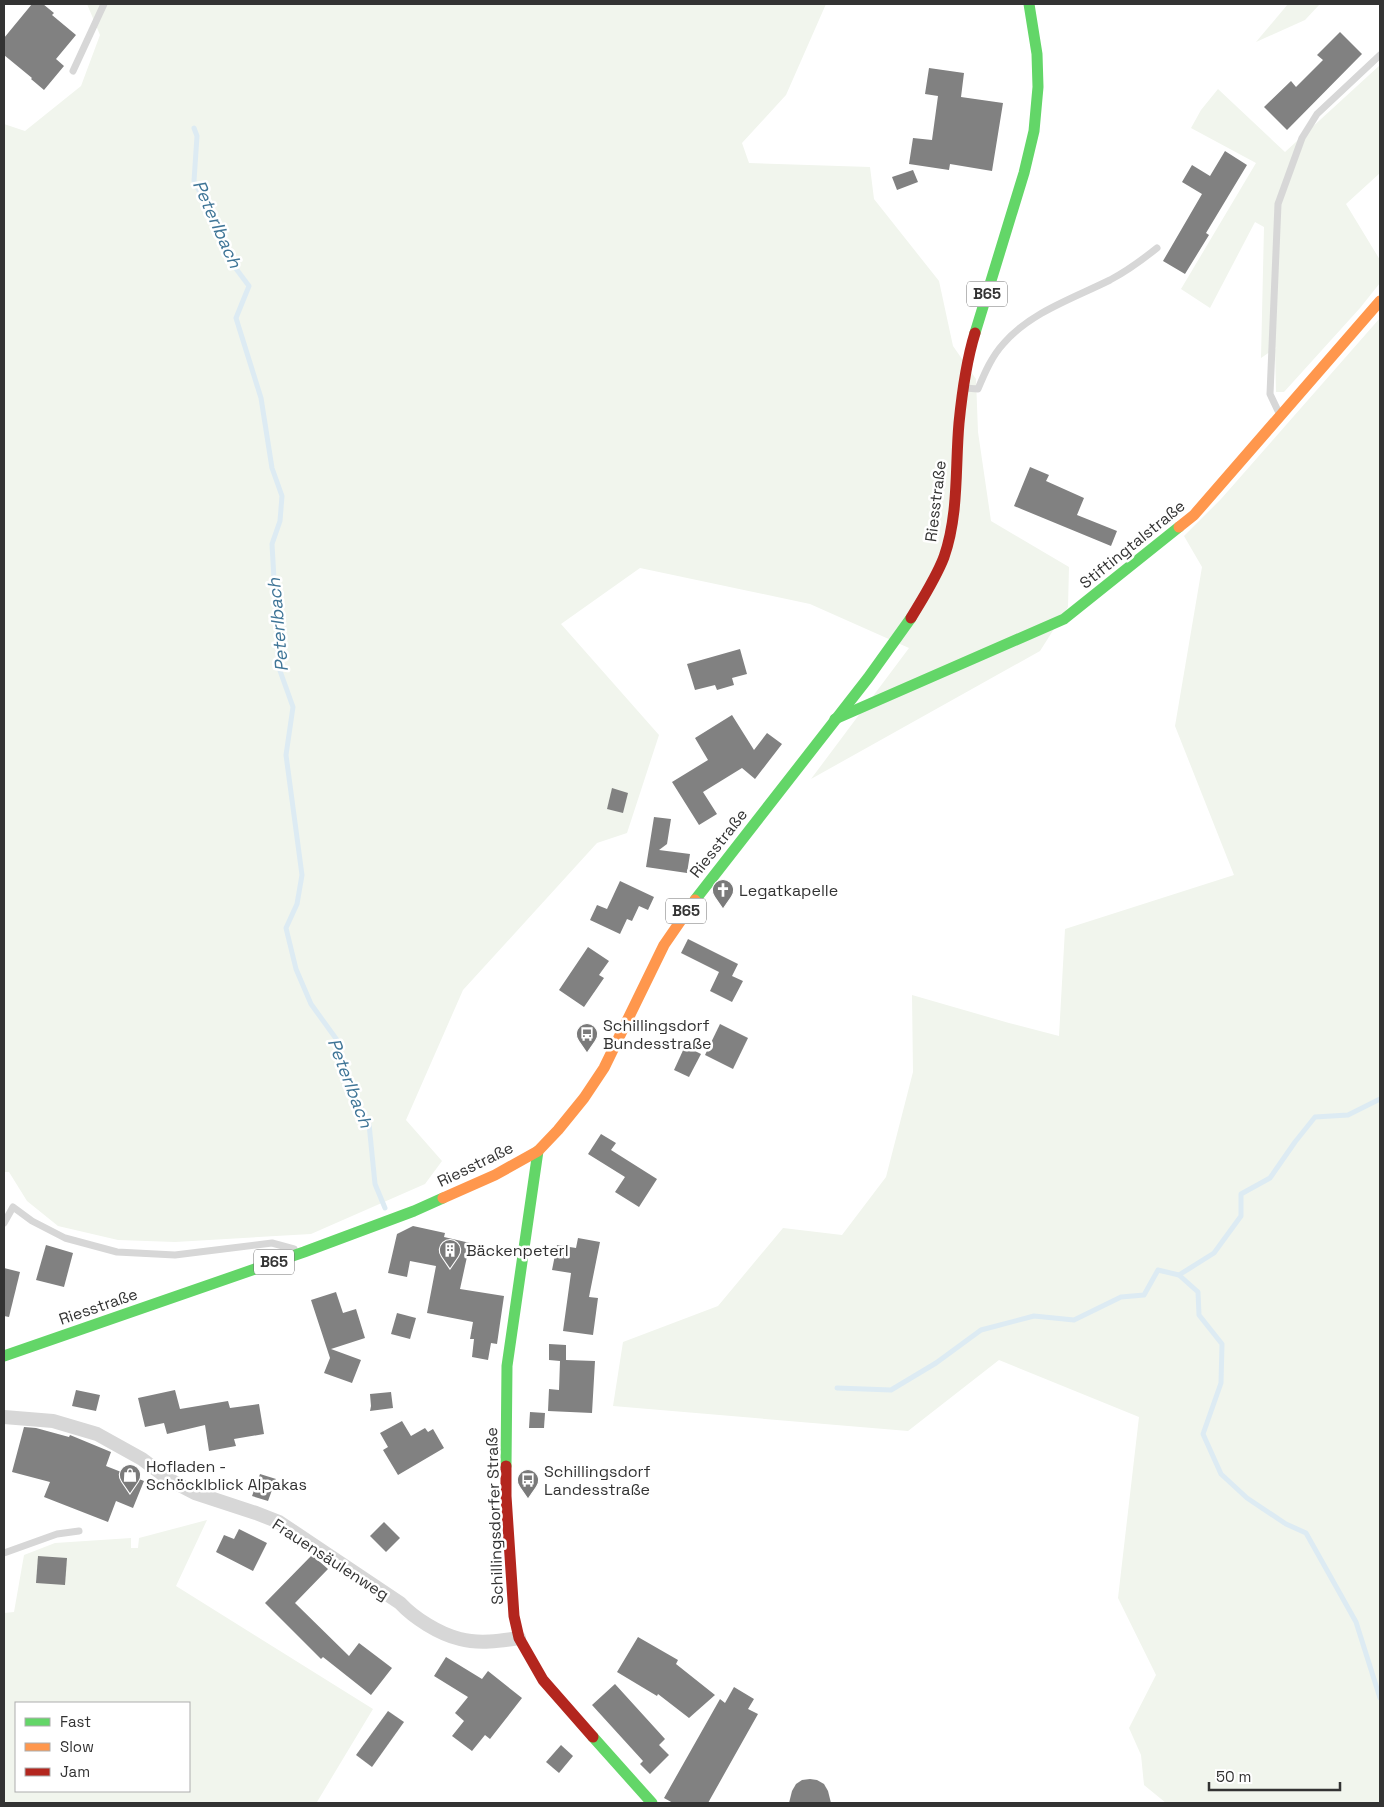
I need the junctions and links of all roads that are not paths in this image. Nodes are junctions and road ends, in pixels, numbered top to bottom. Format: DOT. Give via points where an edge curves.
graph roads {
  1 [pos="104,4"];
  2 [pos="1029,4"];
  3 [pos="1380,55"];
  4 [pos="73,71"];
  5 [pos="1157,248"];
  6 [pos="1380,301"];
  7 [pos="963,388"];
  8 [pos="1281,416"];
  9 [pos="835,719"];
  10 [pos="538,1151"];
  11 [pos="4,1223"];
  12 [pos="304,1252"];
  13 [pos="4,1356"];
  14 [pos="4,1417"];
  15 [pos="79,1531"];
  16 [pos="4,1553"];
  17 [pos="519,1638"];
  18 [pos="652,1803"];
  1 -- 4 [label="lane"];
  2 -- 7 [label="main road, Riesstraße / B65" via="1038,87 1034,131 974,336"];
  3 -- 8 [label="lane" via="1317,114 1302,138 1278,204 1270,394"];
  5 -- 7 [label="lane" via="1136,265 1042,313 1022,327 994,356 978,389"];
  6 -- 8 [label="main road, Stiftingtalstraße"];
  7 -- 9 [label="main road, Riesstraße / B65" via="957,480 944,556 905,628"];
  8 -- 9 [label="main road, Stiftingtalstraße" via="1194,515 1064,619"];
  9 -- 10 [label="main road, Riesstraße / B65" via="664,944 604,1068 584,1098"];
  10 -- 12 [label="main road, Riesstraße / B65" via="495,1175 423,1207"];
  10 -- 17 [label="main road, Schillingsdorfer Straße" via="507,1366 506,1496 514,1616"];
  11 -- 12 [label="lane" via="13,1207 65,1238 117,1252 175,1255 272,1243"];
  12 -- 13 [label="main road, Riesstraße / B65"];
  14 -- 17 [label="street, Frauensäulenweg" via="53,1421 96,1434 195,1493 279,1522 400,1602 412,1615 460,1640 494,1642"];
  15 -- 16 [label="lane" via="57,1534"];
  17 -- 18 [label="main road, Schillingsdorfer Straße" via="543,1680"];
}
